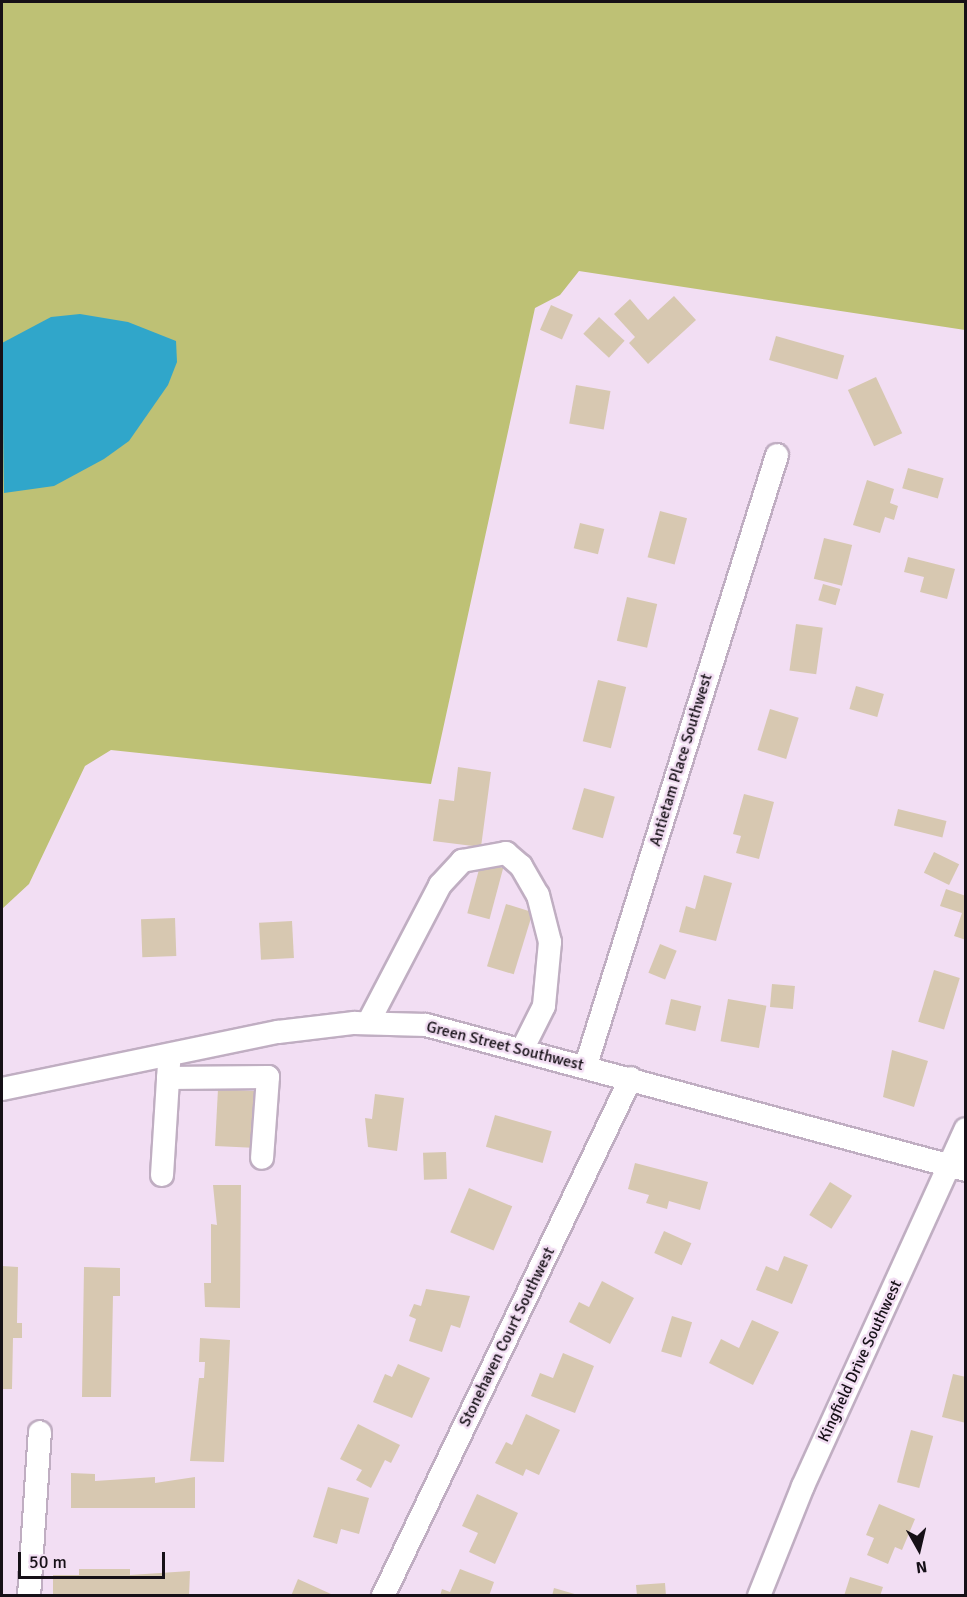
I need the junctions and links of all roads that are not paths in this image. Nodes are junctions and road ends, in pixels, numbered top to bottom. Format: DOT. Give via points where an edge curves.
graph roads {
  1 [pos="777,455"];
  2 [pos="368,1023"];
  3 [pos="523,1048"];
  4 [pos="169,1053"];
  5 [pos="586,1065"];
  6 [pos="168,1078"];
  7 [pos="631,1078"];
  8 [pos="2,1089"];
  9 [pos="966,1129"];
  10 [pos="262,1158"];
  11 [pos="958,1168"];
  12 [pos="162,1175"];
  13 [pos="40,1432"];
  14 [pos="29,1596"];
  15 [pos="383,1596"];
  16 [pos="759,1596"];
  1 -- 5 [label="street, Antietam Place Southwest"];
  2 -- 3 [label="street, Green Street Southwest" via="426,1025"];
  2 -- 3 [label="street" via="440,885 462,861 506,853 521,866 538,895 550,942 544,1006"];
  2 -- 4 [label="street, Green Street Southwest" via="278,1032"];
  3 -- 5 [label="street, Green Street Southwest"];
  4 -- 6 [label="street"];
  4 -- 8 [label="street, Green Street Southwest"];
  5 -- 7 [label="street, Green Street Southwest"];
  6 -- 10 [label="street" via="268,1077"];
  6 -- 12 [label="street"];
  7 -- 11 [label="street, Green Street Southwest"];
  7 -- 15 [label="street, Stonehaven Court Southwest"];
  9 -- 11 [label="street, Kingfield Drive Southwest"];
  11 -- 16 [label="street, Kingfield Drive Southwest" via="803,1486"];
  13 -- 14 [label="street"];
}
